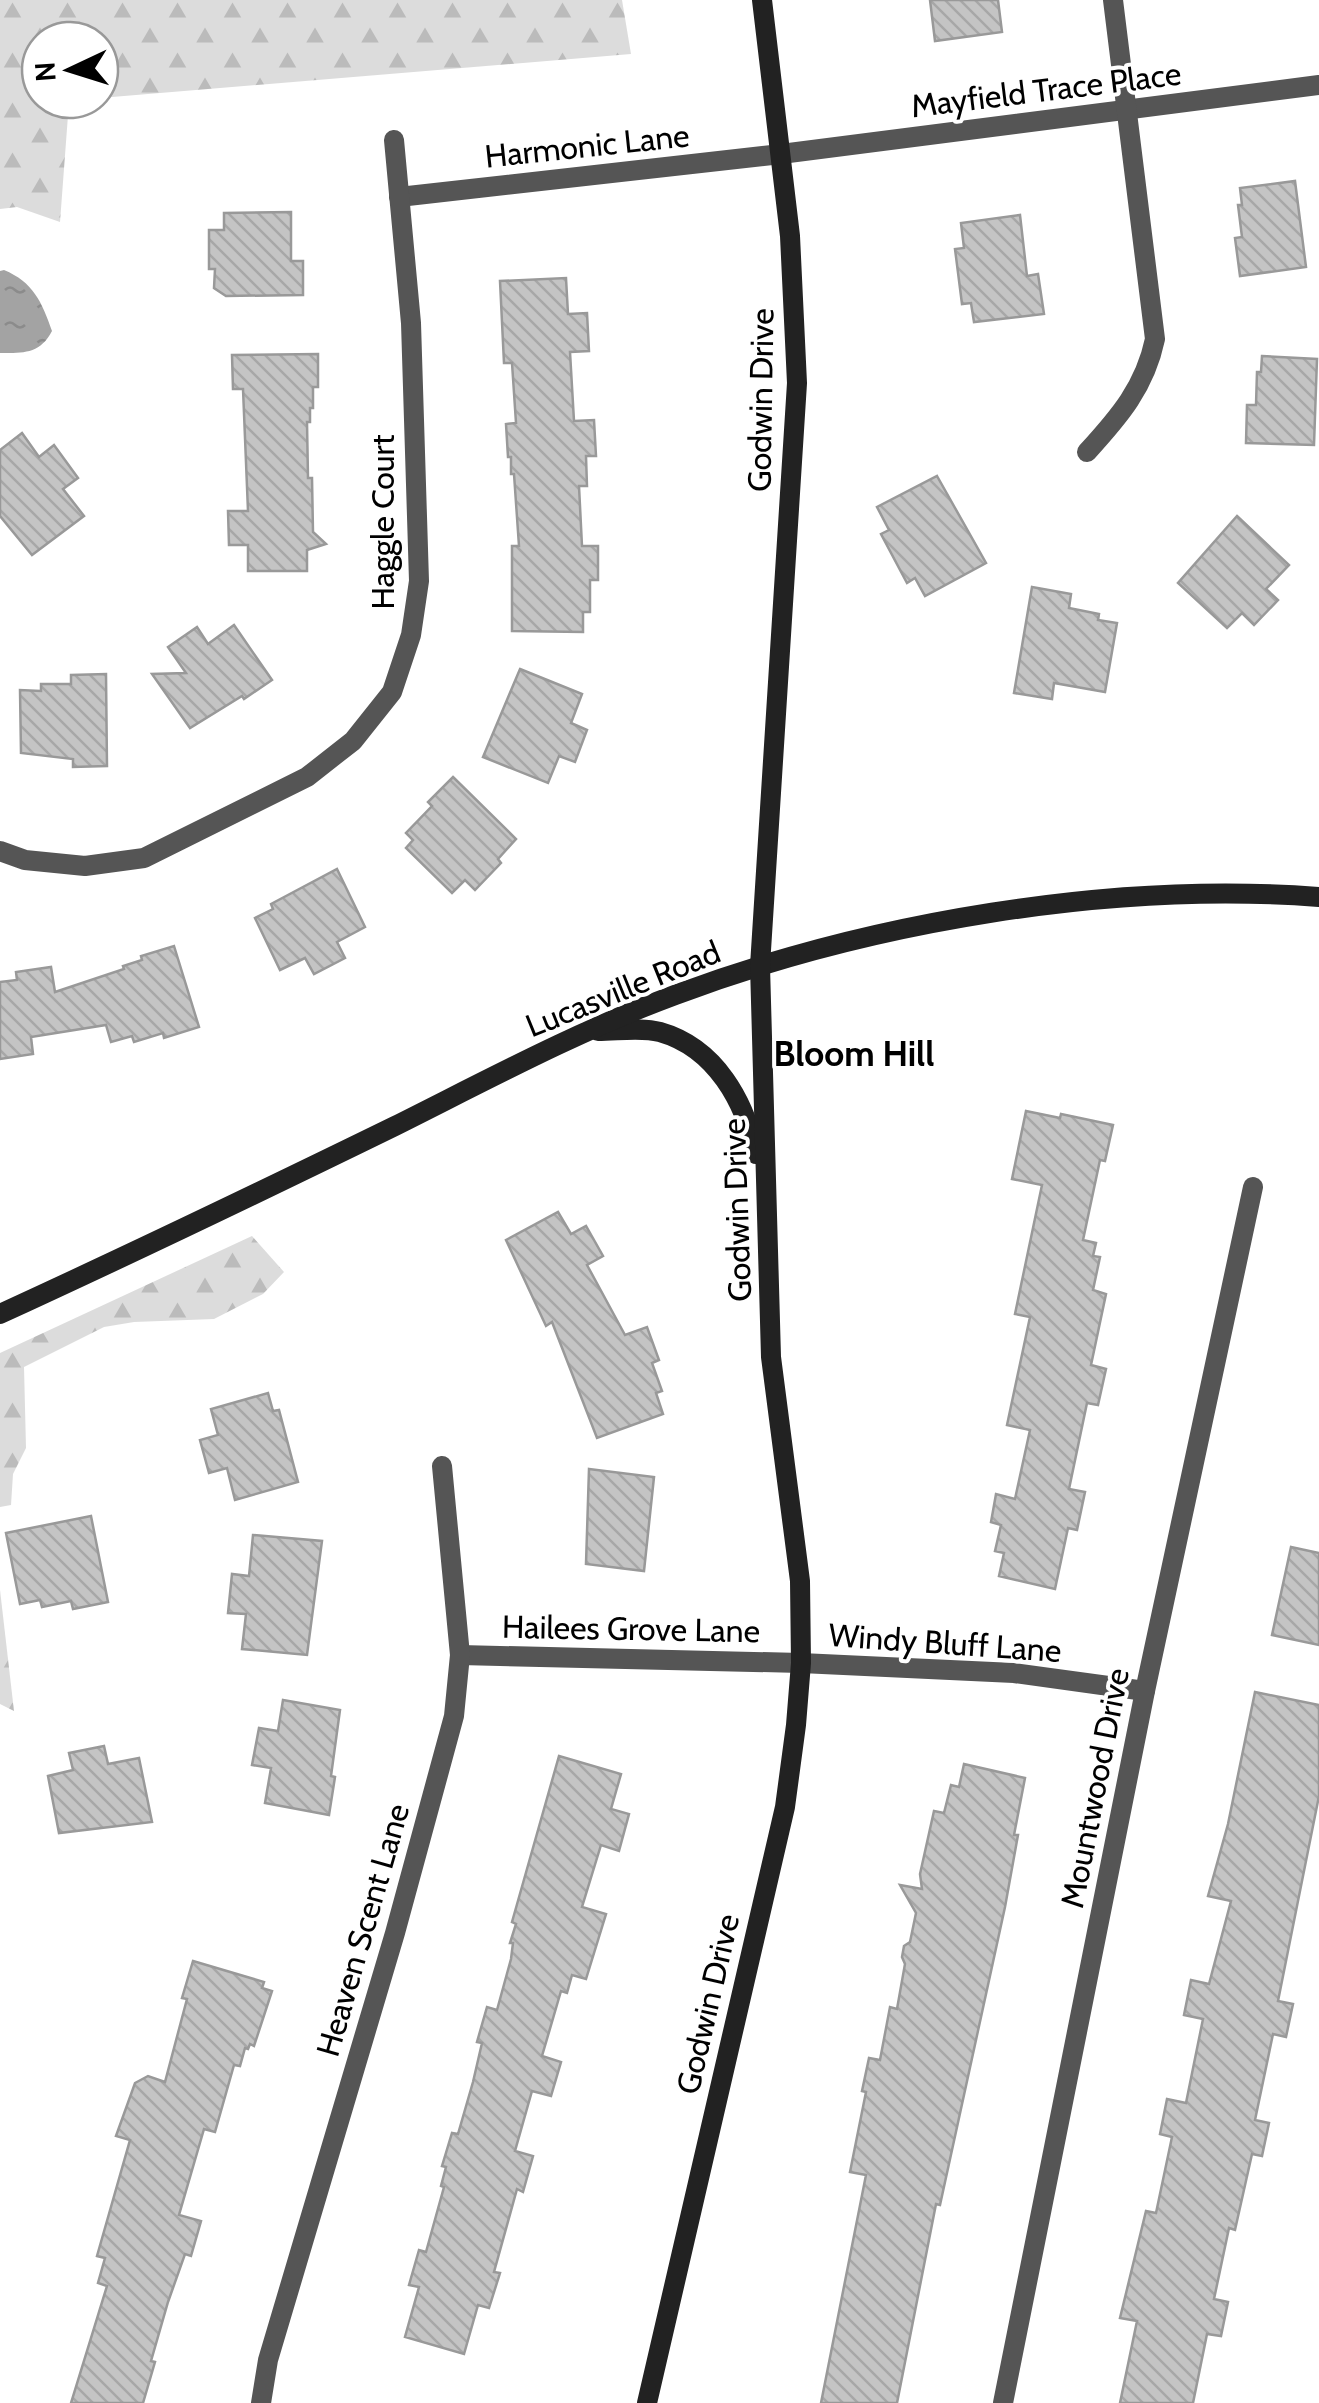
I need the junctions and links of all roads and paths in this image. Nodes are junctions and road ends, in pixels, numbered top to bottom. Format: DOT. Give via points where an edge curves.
graph roads {
  1 [pos="762,0"];
  2 [pos="1113,0"];
  3 [pos="1319,85"];
  4 [pos="1127,110"];
  5 [pos="394,140"];
  6 [pos="781,154"];
  7 [pos="399,197"];
  8 [pos="1087,452"];
  9 [pos="0,851"];
  10 [pos="1319,897"];
  11 [pos="760,966"];
  12 [pos="586,1032"];
  13 [pos="1253,1187"];
  14 [pos="767,1201"];
  15 [pos="0,1314"];
  16 [pos="442,1466"];
  17 [pos="460,1655"];
  18 [pos="801,1663"];
  19 [pos="1145,1691"];
  20 [pos="261,2403"];
  21 [pos="647,2403"];
  22 [pos="1003,2403"];
  1 -- 6 [label="street, Godwin Drive"];
  2 -- 4 [label="street"];
  3 -- 4 [label="street, Mayfield Trace Place"];
  4 -- 6 [label="street, Mayfield Trace Place"];
  4 -- 8 [label="street" via="1155,340 1138,391"];
  5 -- 7 [label="street, Haggle Court"];
  6 -- 7 [label="street, Harmonic Lane"];
  6 -- 11 [label="street, Godwin Drive" via="797,383"];
  7 -- 9 [label="street, Haggle Court" via="411,322 420,581 392,692 354,741 307,777 144,858 85,866"];
  10 -- 11 [label="street, Lucasville Road" via="1175,896 1053,905 930,923"];
  11 -- 12 [label="street, Lucasville Road"];
  11 -- 14 [label="street, Godwin Drive"];
  12 -- 14 [label="street" via="659,1032 714,1066 745,1112"];
  12 -- 15 [label="street, Lucasville Road"];
  13 -- 19 [label="street, Mountwood Drive"];
  14 -- 18 [label="street, Godwin Drive" via="771,1357 800,1581"];
  16 -- 17 [label="street, Heaven Scent Lane"];
  17 -- 18 [label="street, Hailees Grove Lane"];
  17 -- 20 [label="street, Heaven Scent Lane" via="438,1780 268,2360"];
  18 -- 19 [label="street, Windy Bluff Lane" via="1014,1673"];
  18 -- 21 [label="street, Godwin Drive" via="784,1807"];
  19 -- 22 [label="street, Mountwood Drive"];
}
